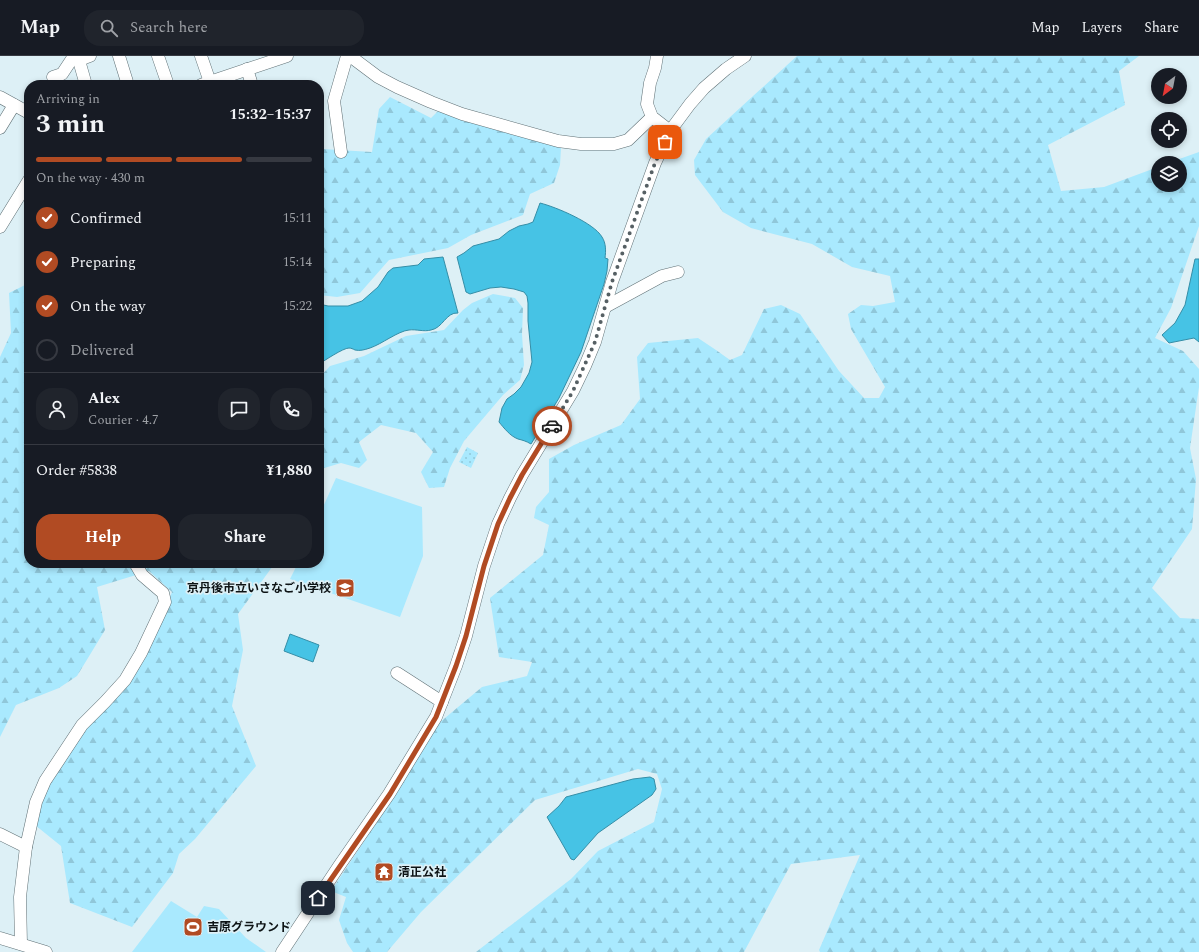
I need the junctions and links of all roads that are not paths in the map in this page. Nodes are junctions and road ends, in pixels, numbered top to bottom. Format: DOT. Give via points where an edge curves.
graph roads {
  1 [pos="74,56"];
  2 [pos="90,56"];
  3 [pos="119,56"];
  4 [pos="158,56"];
  5 [pos="201,56"];
  6 [pos="287,56"];
  7 [pos="347,56"];
  8 [pos="350,56"];
  9 [pos="657,56"];
  10 [pos="745,56"];
  11 [pos="247,69"];
  12 [pos="53,77"];
  13 [pos="85,80"];
  14 [pos="126,80"];
  15 [pos="166,80"];
  16 [pos="206,80"];
  17 [pos="218,80"];
  18 [pos="250,80"];
  19 [pos="0,97"];
  20 [pos="14,105"];
  21 [pos="24,110"];
  22 [pos="652,117"];
  23 [pos="0,128"];
  24 [pos="670,131"];
  25 [pos="341,152"];
  26 [pos="24,188"];
  27 [pos="0,227"];
  28 [pos="678,272"];
  29 [pos="605,307"];
  30 [pos="138,568"];
  31 [pos="397,673"];
  32 [pos="442,702"];
  33 [pos="0,834"];
  34 [pos="26,847"];
  35 [pos="0,938"];
  36 [pos="21,944"];
  37 [pos="46,952"];
  38 [pos="282,952"];
  1 -- 12 [label="street" via="62,74"];
  2 -- 13 [label="street" via="82,59 80,64"];
  3 -- 14 [label="street"];
  4 -- 15 [label="street"];
  5 -- 16 [label="street"];
  6 -- 11 [label="street"];
  7 -- 25 [label="street" via="334,101"];
  8 -- 22 [label="street" via="378,77 431,102 462,114 558,141 614,144 628,140"];
  9 -- 22 [label="street" via="646,104"];
  10 -- 24 [label="street" via="704,88"];
  11 -- 17 [label="street"];
  11 -- 18 [label="street"];
  19 -- 20 [label="street"];
  20 -- 21 [label="street"];
  20 -- 23 [label="street"];
  22 -- 24 [label="street"];
  24 -- 29 [label="street" via="655,163"];
  26 -- 27 [label="street"];
  28 -- 29 [label="street" via="662,276"];
  29 -- 32 [label="street" via="595,342 573,391 522,475 498,524 466,636"];
  30 -- 34 [label="street" via="142,575 163,593 165,602 125,680 82,725 44,781 36,802"];
  31 -- 32 [label="street"];
  32 -- 38 [label="street" via="436,717 390,794"];
  33 -- 34 [label="street"];
  34 -- 36 [label="street" via="20,897"];
  35 -- 36 [label="street"];
  36 -- 37 [label="street"];
}
